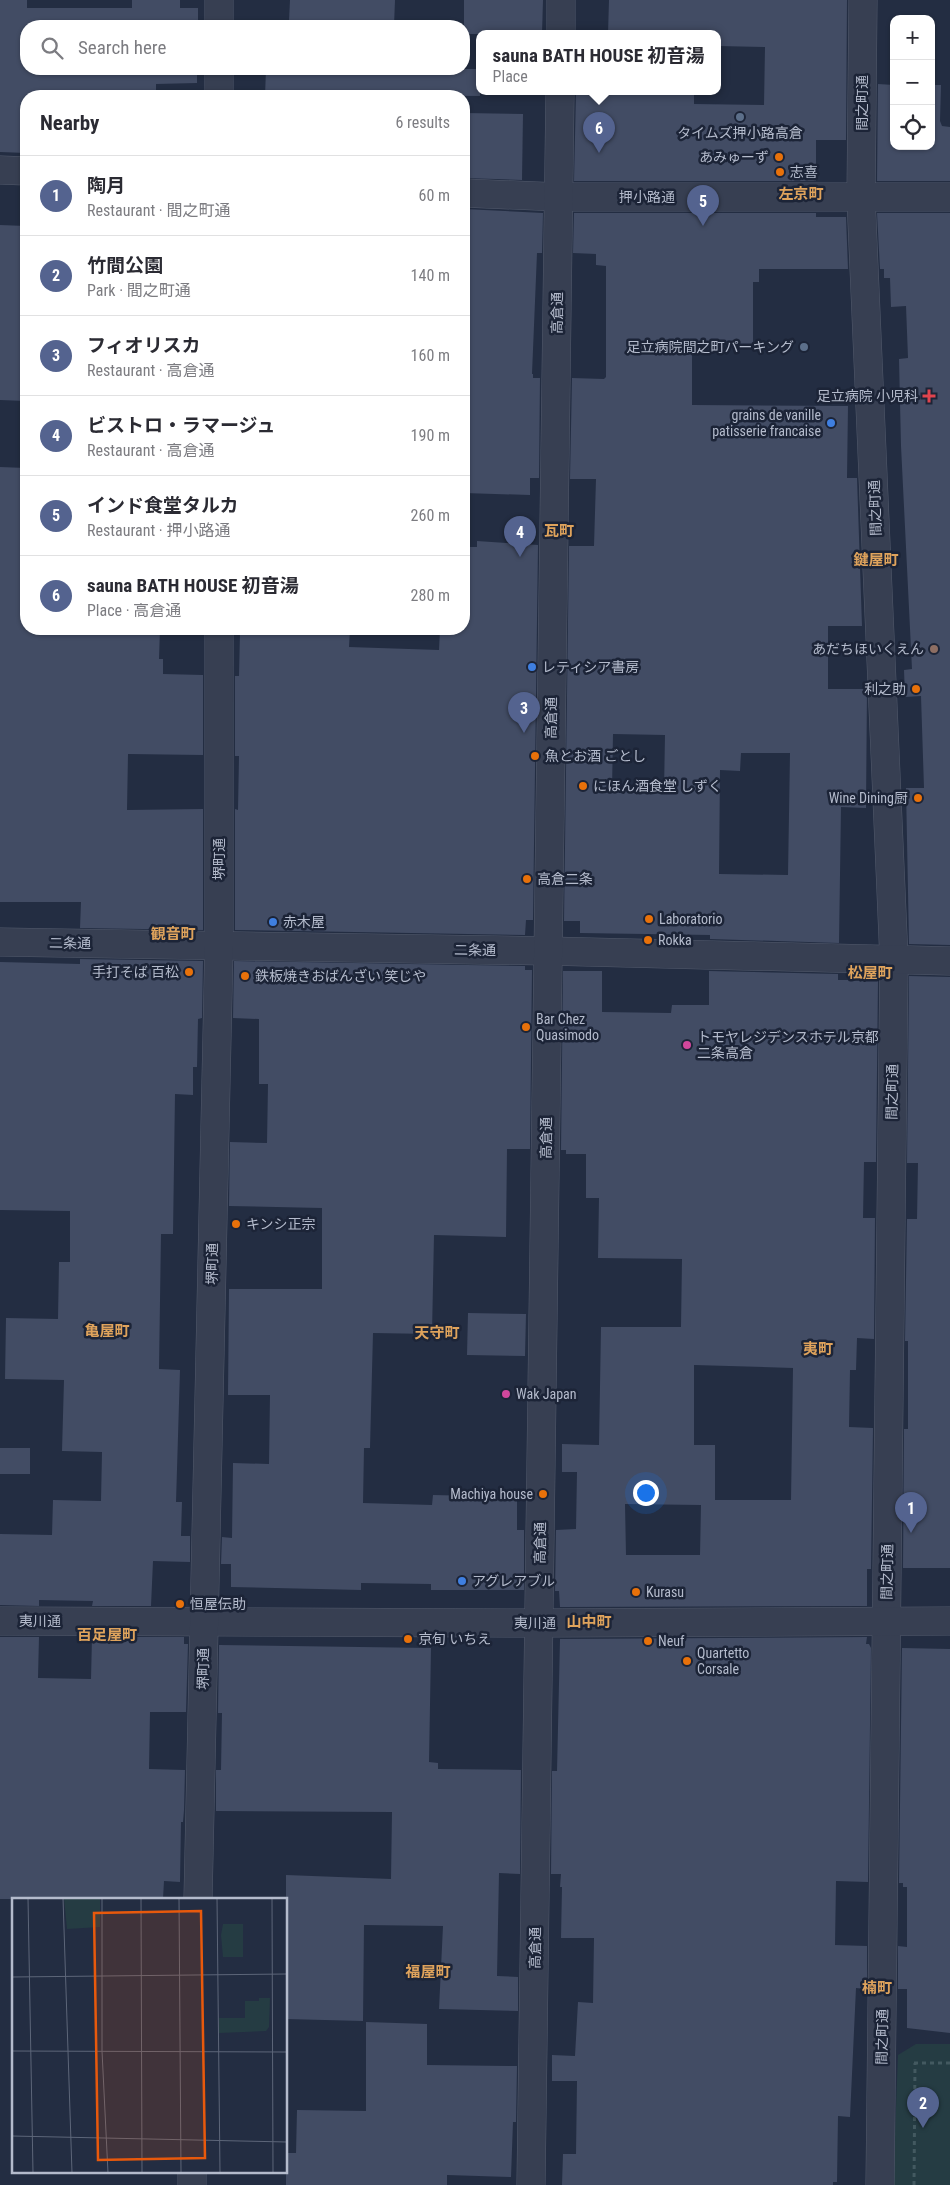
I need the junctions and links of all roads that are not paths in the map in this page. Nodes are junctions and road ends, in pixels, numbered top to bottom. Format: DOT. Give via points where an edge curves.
graph roads {
  1 [pos="219,0"];
  2 [pos="561,0"];
  3 [pos="863,0"];
  4 [pos="219,20"];
  5 [pos="561,30"];
  6 [pos="219,75"];
  7 [pos="219,90"];
  8 [pos="560,95"];
  9 [pos="0,170"];
  10 [pos="20,172"];
  11 [pos="470,193"];
  12 [pos="559,197"];
  13 [pos="950,197"];
  14 [pos="861,198"];
  15 [pos="219,635"];
  16 [pos="0,942"];
  17 [pos="218,945"];
  18 [pos="548,951"];
  19 [pos="894,960"];
  20 [pos="950,961"];
  21 [pos="0,1621"];
  22 [pos="887,1621"];
  23 [pos="950,1621"];
  24 [pos="204,1622"];
  25 [pos="539,1623"];
  26 [pos="198,1898"];
  27 [pos="192,2172"];
  28 [pos="192,2185"];
  29 [pos="531,2185"];
  30 [pos="880,2185"];
  1 -- 4 [label="street"];
  2 -- 5 [label="street"];
  3 -- 14 [label="street, 間之町通"];
  6 -- 7 [label="street"];
  8 -- 12 [label="street, 高倉通"];
  9 -- 10 [label="street"];
  11 -- 12 [label="street, 押小路通"];
  12 -- 14 [label="street, 押小路通"];
  12 -- 18 [label="street, 高倉通"];
  13 -- 14 [label="street, 押小路通"];
  14 -- 19 [label="street, 間之町通"];
  15 -- 17 [label="street, 堺町通"];
  16 -- 17 [label="street, 二条通"];
  17 -- 18 [label="street, 二条通"];
  17 -- 24 [label="street, 堺町通"];
  18 -- 19 [label="street, 二条通"];
  18 -- 25 [label="street, 高倉通"];
  19 -- 20 [label="street, 二条通"];
  19 -- 22 [label="street, 間之町通"];
  21 -- 24 [label="street, 夷川通"];
  22 -- 23 [label="street, 夷川通"];
  22 -- 25 [label="street, 夷川通"];
  22 -- 30 [label="street, 間之町通"];
  24 -- 25 [label="street, 夷川通"];
  24 -- 26 [label="street, 堺町通"];
  25 -- 29 [label="street, 高倉通"];
  27 -- 28 [label="street"];
}
